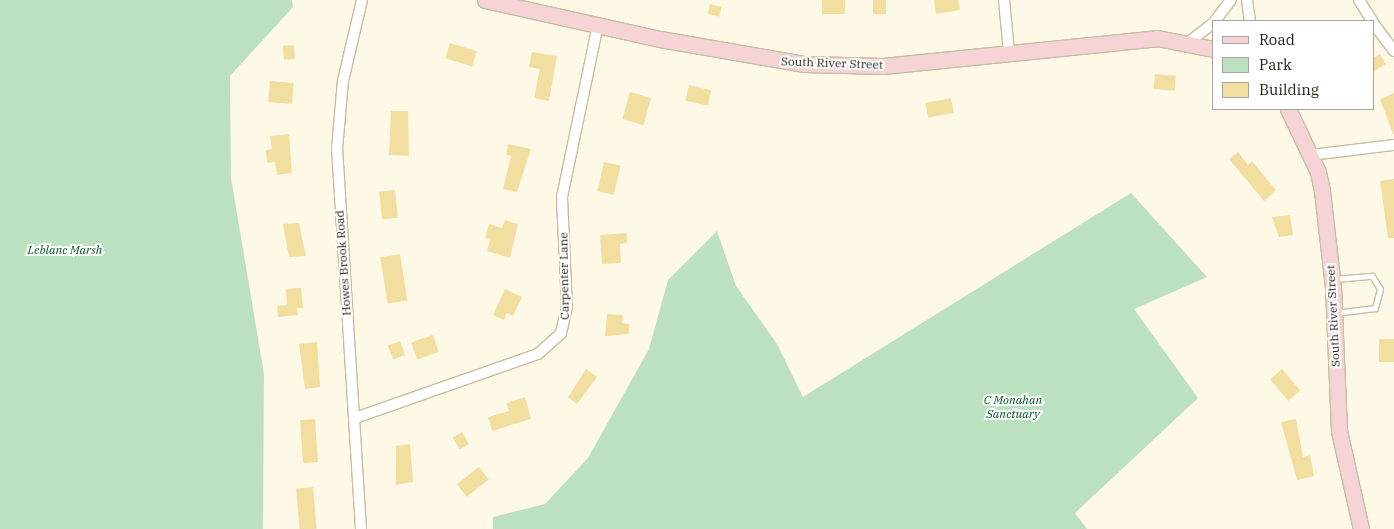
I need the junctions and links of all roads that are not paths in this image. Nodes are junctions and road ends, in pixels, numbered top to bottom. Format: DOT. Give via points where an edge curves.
graph roads {
  1 [pos="362,0"];
  2 [pos="487,0"];
  3 [pos="1004,0"];
  4 [pos="1231,0"];
  5 [pos="1247,0"];
  6 [pos="1359,0"];
  7 [pos="1216,20"];
  8 [pos="1250,20"];
  9 [pos="1371,20"];
  10 [pos="1212,24"];
  11 [pos="598,25"];
  12 [pos="1374,25"];
  13 [pos="1190,42"];
  14 [pos="1212,48"];
  15 [pos="1394,51"];
  16 [pos="1009,52"];
  17 [pos="1288,110"];
  18 [pos="1394,145"];
  19 [pos="1311,155"];
  20 [pos="1332,279"];
  21 [pos="1333,313"];
  22 [pos="355,418"];
  23 [pos="361,529"];
  24 [pos="1361,529"];
  1 -- 22 [label="street, Howes Brook Road" via="343,81 337,149"];
  2 -- 11 [label="street, South River Street"];
  3 -- 16 [label="street"];
  4 -- 7 [label="street"];
  5 -- 8 [label="street"];
  6 -- 9 [label="street"];
  10 -- 13 [label="street"];
  11 -- 16 [label="street, South River Street" via="805,64 883,66"];
  11 -- 22 [label="street, Carpenter Lane" via="562,198 567,308 561,333 538,354"];
  12 -- 15 [label="street"];
  13 -- 14 [label="street, South River Street"];
  13 -- 16 [label="street, South River Street" via="1116,40"];
  17 -- 19 [label="street, South River Street"];
  18 -- 19 [label="street"];
  19 -- 20 [label="street, South River Street" via="1326,214"];
  20 -- 21 [label="street, South River Street"];
  20 -- 21 [label="lane" via="1372,276 1380,289 1380,300 1368,312"];
  21 -- 24 [label="street, South River Street" via="1339,431"];
  22 -- 23 [label="street, Howes Brook Road"];
}
